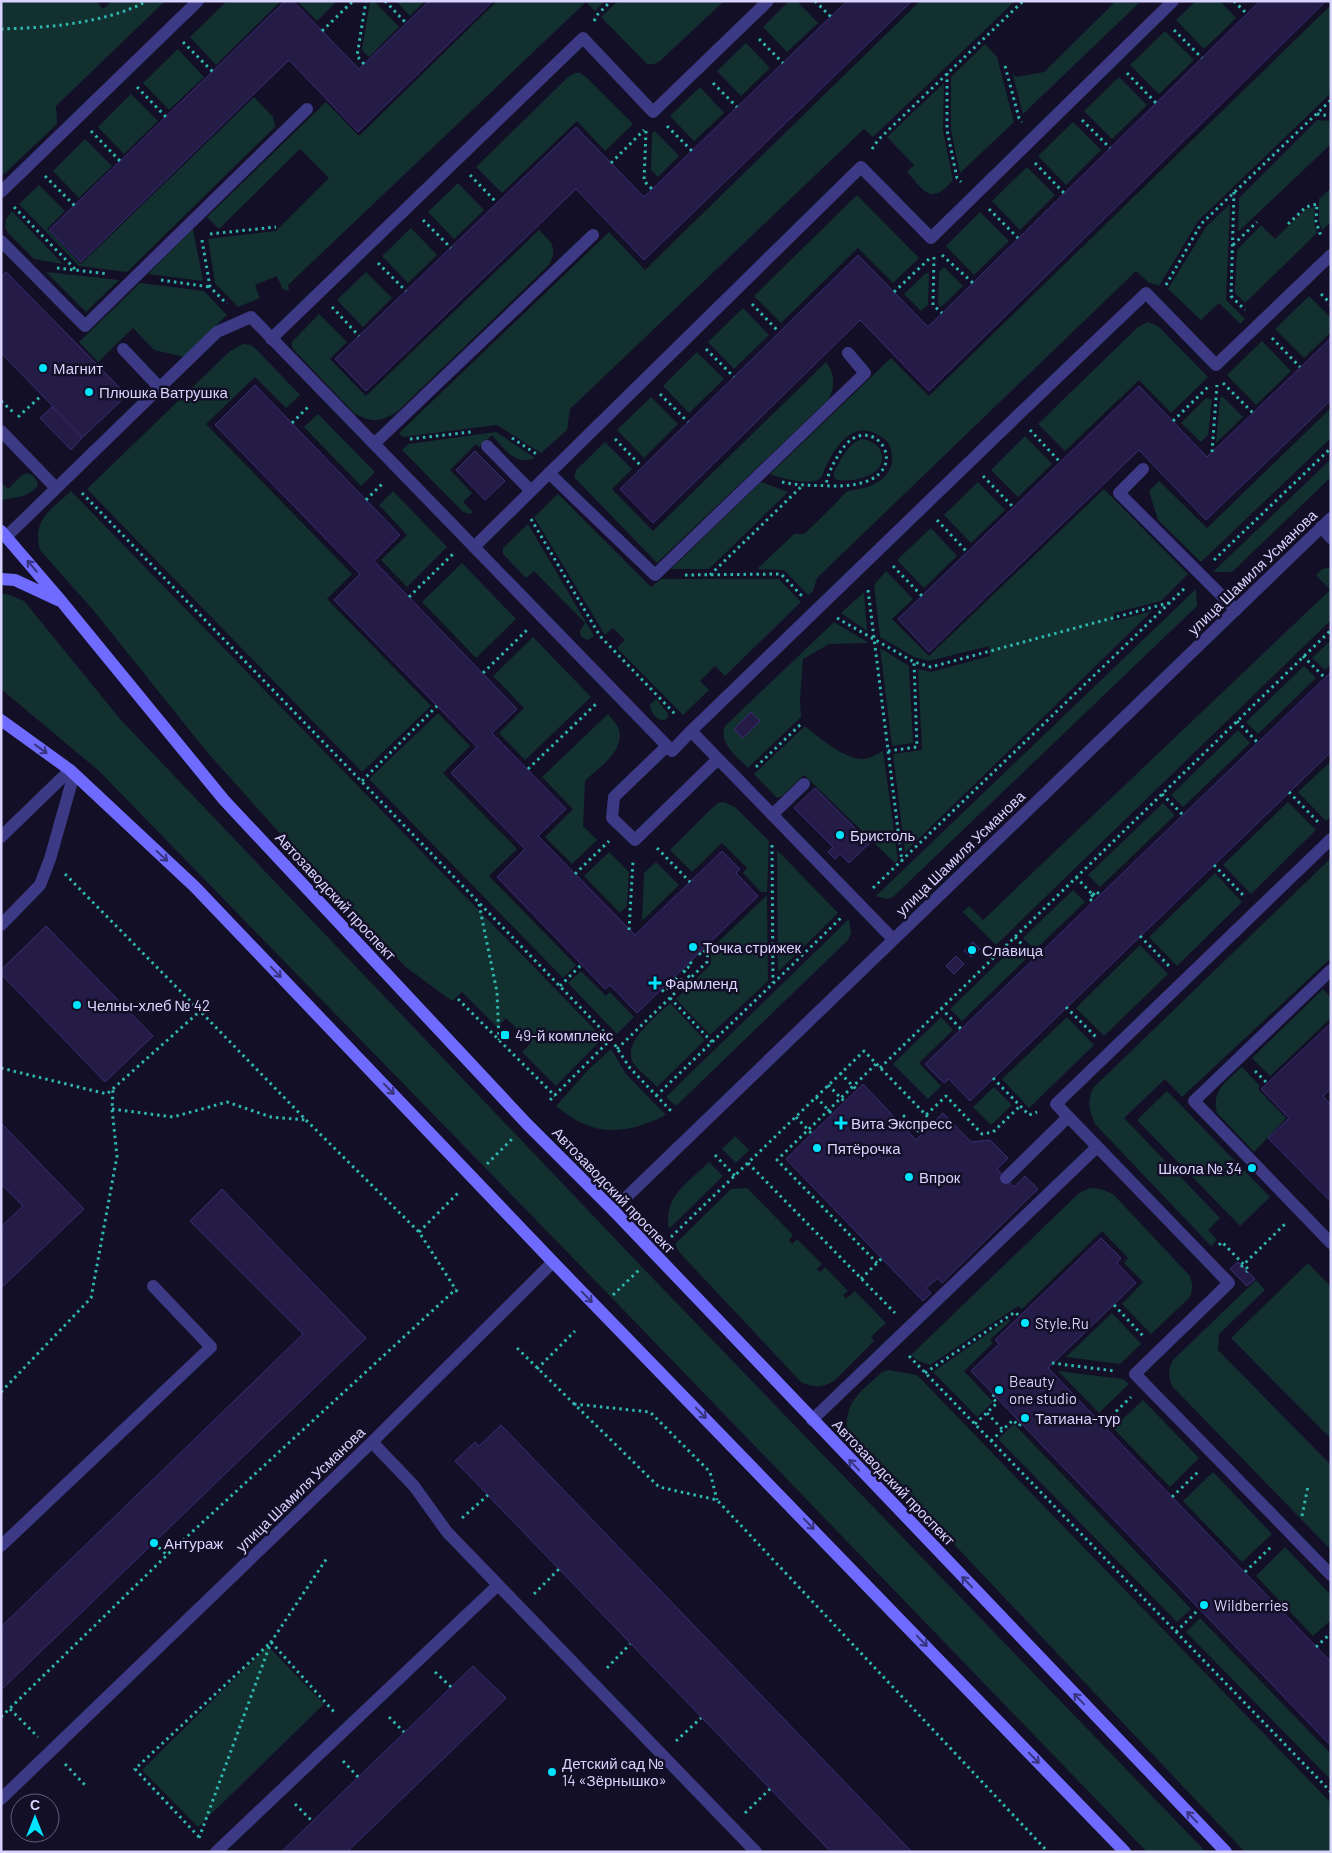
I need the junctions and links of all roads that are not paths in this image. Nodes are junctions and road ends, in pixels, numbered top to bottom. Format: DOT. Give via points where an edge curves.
graph roads {
  1 [pos="198,1"];
  2 [pos="768,1"];
  3 [pos="1173,1"];
  4 [pos="307,109"];
  5 [pos="5,196"];
  6 [pos="593,235"];
  7 [pos="1,241"];
  8 [pos="1329,256"];
  9 [pos="271,339"];
  10 [pos="122,349"];
  11 [pos="848,353"];
  12 [pos="160,388"];
  13 [pos="1,430"];
  14 [pos="374,444"];
  15 [pos="487,446"];
  16 [pos="1143,469"];
  17 [pos="549,473"];
  18 [pos="56,488"];
  19 [pos="531,491"];
  20 [pos="1331,518"];
  21 [pos="1321,527"];
  22 [pos="4,533"];
  23 [pos="1331,538"];
  24 [pos="471,543"];
  25 [pos="1,579"];
  26 [pos="62,602"];
  27 [pos="1236,610"];
  28 [pos="1,720"];
  29 [pos="692,731"];
  30 [pos="667,746"];
  31 [pos="718,759"];
  32 [pos="72,772"];
  33 [pos="804,784"];
  34 [pos="772,815"];
  35 [pos="1327,834"];
  36 [pos="1,837"];
  37 [pos="1,925"];
  38 [pos="893,940"];
  39 [pos="1331,970"];
  40 [pos="1068,1117"];
  41 [pos="1097,1147"];
  42 [pos="1006,1178"];
  43 [pos="612,1210"];
  44 [pos="1331,1243"];
  45 [pos="554,1262"];
  46 [pos="153,1286"];
  47 [pos="812,1420"];
  48 [pos="372,1442"];
  49 [pos="1,1546"];
  50 [pos="1331,1575"];
  51 [pos="498,1585"];
  52 [pos="1,1799"];
  53 [pos="216,1852"];
  54 [pos="756,1852"];
  55 [pos="1125,1852"];
  56 [pos="1226,1852"];
  1 -- 5 [label="street" via="32,162"];
  2 -- 9 [label="street" via="654,112 583,38"];
  3 -- 17 [label="street" via="931,238 861,166"];
  4 -- 7 [label="street" via="84,326"];
  6 -- 14 [label="street"];
  8 -- 29 [label="street" via="1217,371 1146,293"];
  9 -- 12 [label="street" via="251,317 217,332"];
  9 -- 14 [label="street"];
  10 -- 12 [label="street"];
  11 -- 17 [label="street" via="865,372 654,575"];
  12 -- 18 [label="street"];
  13 -- 18 [label="street"];
  14 -- 24 [label="street"];
  15 -- 19 [label="street"];
  16 -- 27 [label="street" via="1119,493"];
  17 -- 19 [label="street"];
  18 -- 22 [label="street"];
  19 -- 24 [label="street"];
  20 -- 21 [label="street, улица Шамиля Усманова"];
  21 -- 23 [label="street"];
  21 -- 27 [label="street, улица Шамиля Усманова"];
  26 -- 22 [label="street, Автозаводский проспект, one-way"];
  24 -- 30 [label="street"];
  25 -- 26 [label="street" via="15,580"];
  26 -- 43 [label="street, Автозаводский проспект" via="224,800 526,1124"];
  27 -- 38 [label="street, улица Шамиля Усманова"];
  28 -- 32 [label="street, one-way"];
  29 -- 30 [label="street" via="672,751"];
  29 -- 31 [label="street"];
  30 -- 31 [label="street" via="614,798 612,818 639,837"];
  31 -- 34 [label="street"];
  32 -- 36 [label="street"];
  32 -- 37 [label="street" via="50,859 40,885"];
  32 -- 45 [label="street, one-way" via="195,887"];
  33 -- 34 [label="street"];
  34 -- 38 [label="street"];
  35 -- 40 [label="street" via="1257,910 1056,1104"];
  38 -- 43 [label="street, улица Шамиля Усманова"];
  39 -- 44 [label="street" via="1194,1100"];
  40 -- 41 [label="street"];
  40 -- 42 [label="street"];
  41 -- 47 [label="street"];
  41 -- 50 [label="street" via="1229,1283 1135,1374"];
  43 -- 47 [label="street, Автозаводский проспект"];
  45 -- 48 [label="street, улица Шамиля Усманова"];
  45 -- 55 [label="street, one-way"];
  46 -- 49 [label="street" via="211,1347"];
  56 -- 47 [label="street, Автозаводский проспект, one-way"];
  48 -- 51 [label="street" via="414,1486 447,1532"];
  48 -- 52 [label="street, улица Шамиля Усманова"];
  51 -- 53 [label="street"];
  51 -- 54 [label="street"];
}
